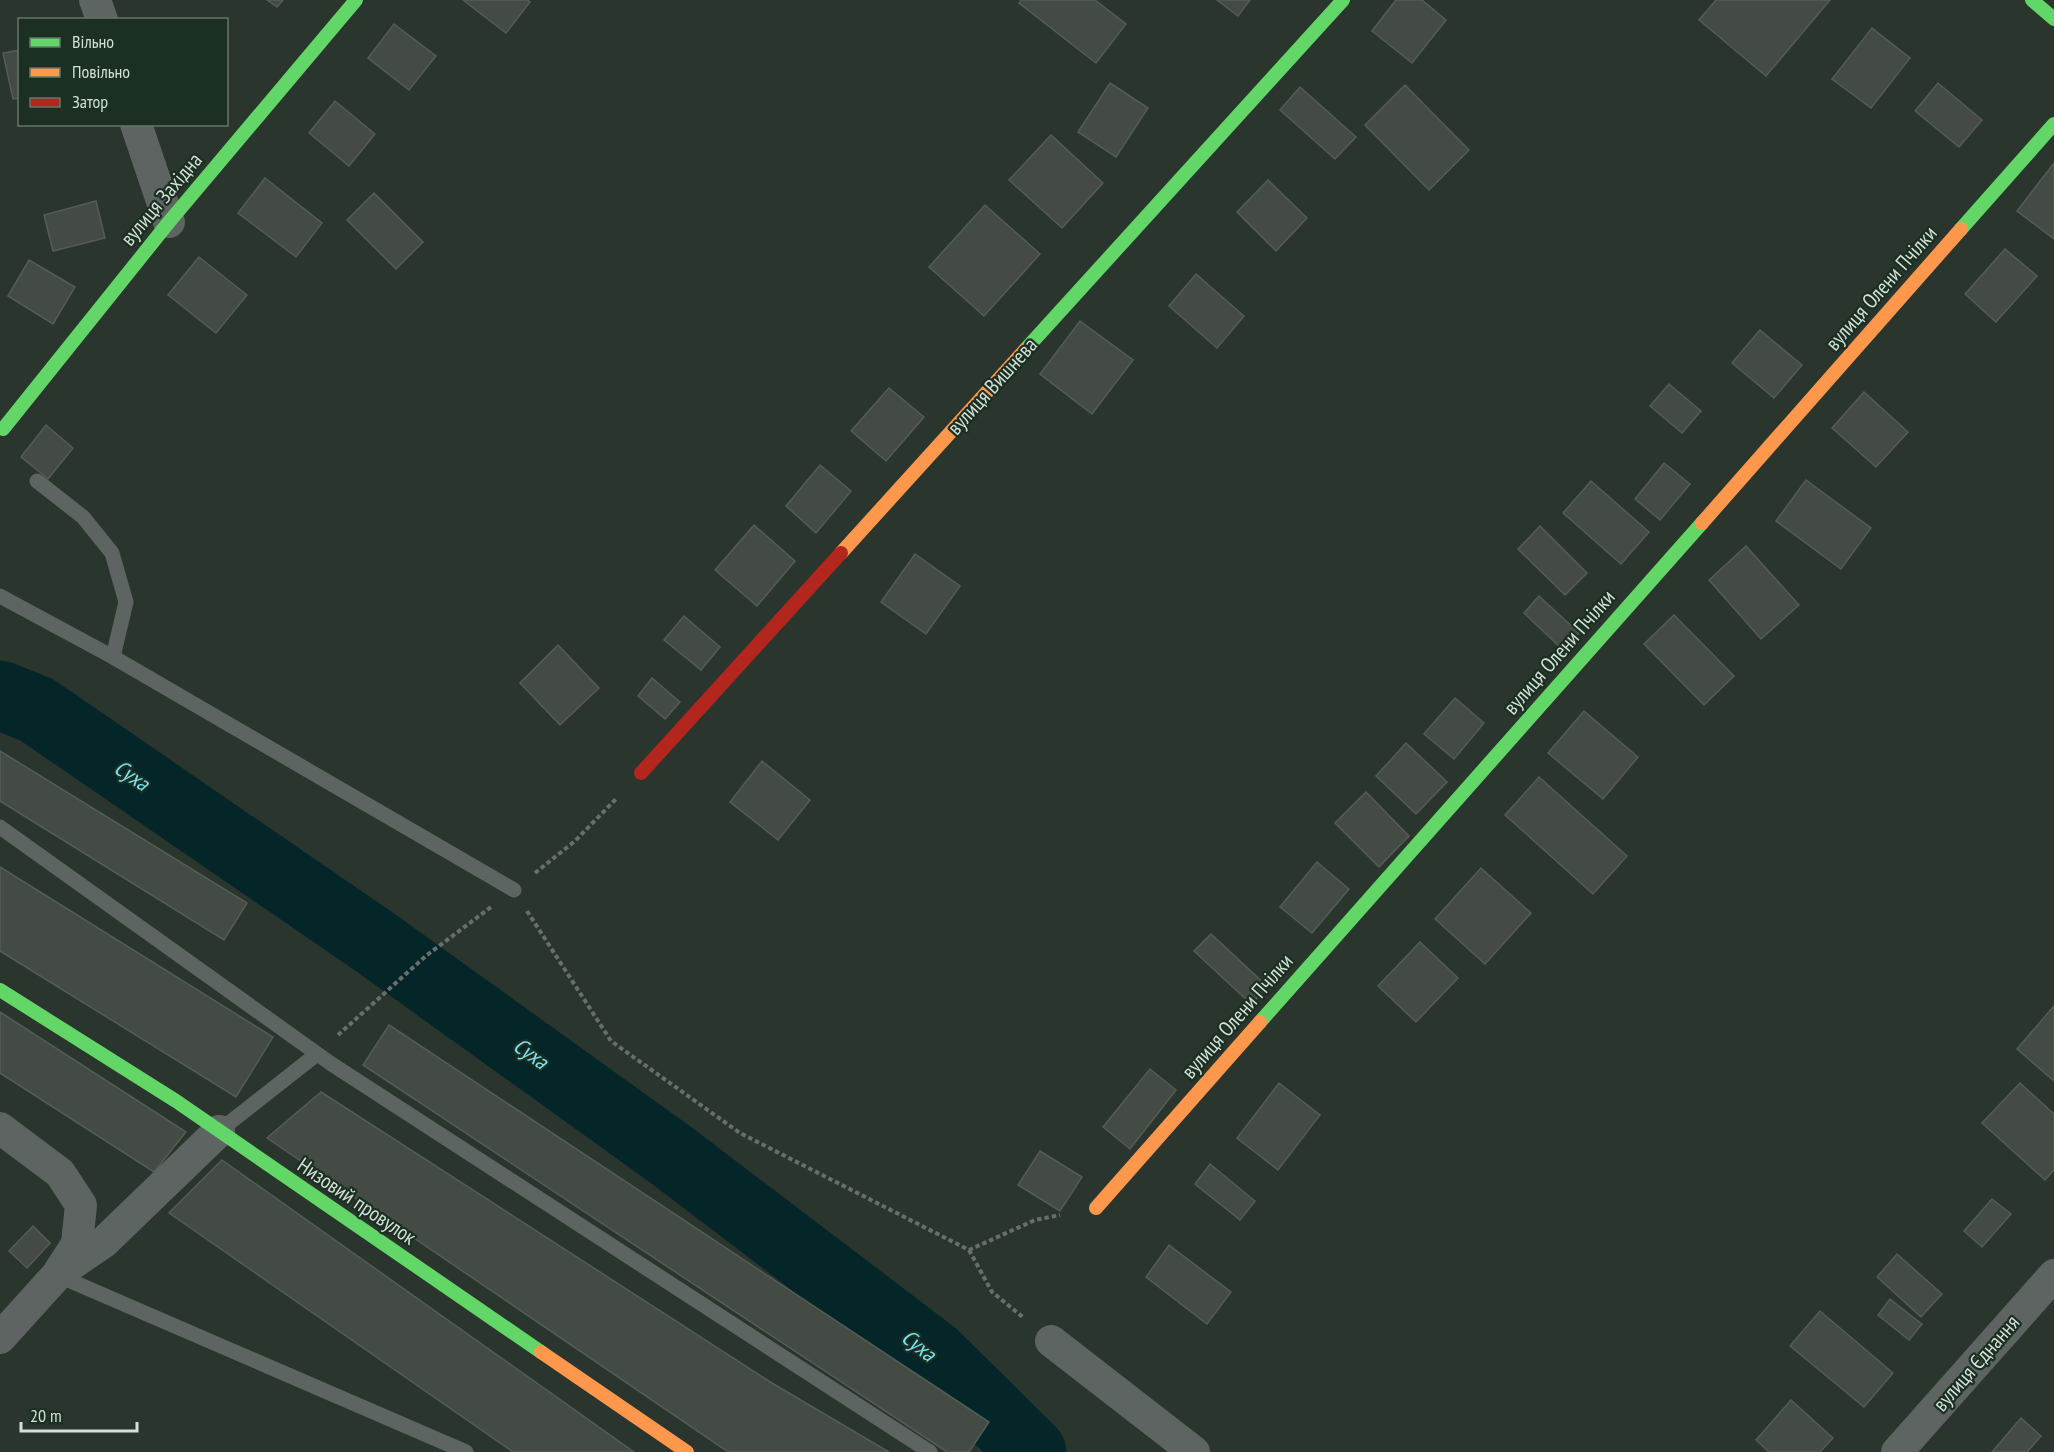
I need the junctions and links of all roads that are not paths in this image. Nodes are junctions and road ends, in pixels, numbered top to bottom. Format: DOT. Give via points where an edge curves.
graph roads {
  1 [pos="95,0"];
  2 [pos="356,0"];
  3 [pos="1343,0"];
  4 [pos="2032,0"];
  5 [pos="101,18"];
  6 [pos="2054,19"];
  7 [pos="2054,124"];
  8 [pos="137,126"];
  9 [pos="169,222"];
  10 [pos="3,429"];
  11 [pos="37,481"];
  12 [pos="0,596"];
  13 [pos="113,657"];
  14 [pos="641,773"];
  15 [pos="0,827"];
  16 [pos="514,890"];
  17 [pos="0,990"];
  18 [pos="317,1054"];
  19 [pos="0,1128"];
  20 [pos="219,1131"];
  21 [pos="1096,1208"];
  22 [pos="57,1275"];
  23 [pos="2054,1275"];
  24 [pos="0,1338"];
  25 [pos="1051,1341"];
  26 [pos="466,1452"];
  27 [pos="687,1452"];
  28 [pos="930,1452"];
  29 [pos="1194,1452"];
  30 [pos="1898,1452"];
  1 -- 5 [label="street"];
  2 -- 9 [label="street, вулиця Західна"];
  3 -- 14 [label="street, вулиця Вишнева"];
  4 -- 6 [label="street"];
  7 -- 21 [label="street, вулиця Олени Пчілки"];
  8 -- 9 [label="street"];
  9 -- 10 [label="street, вулиця Західна"];
  11 -- 13 [label="lane" via="83,517 112,553 126,602"];
  12 -- 13 [label="lane"];
  13 -- 16 [label="lane"];
  15 -- 18 [label="lane"];
  17 -- 20 [label="street, Низовий провулок"];
  18 -- 20 [label="lane"];
  18 -- 28 [label="lane"];
  19 -- 22 [label="street" via="60,1173 81,1205 77,1244"];
  20 -- 22 [label="street" via="104,1242"];
  20 -- 27 [label="street, Низовий провулок"];
  22 -- 24 [label="street"];
  22 -- 26 [label="lane"];
  23 -- 30 [label="street, вулиця Єднання"];
  25 -- 29 [label="street"];
}
